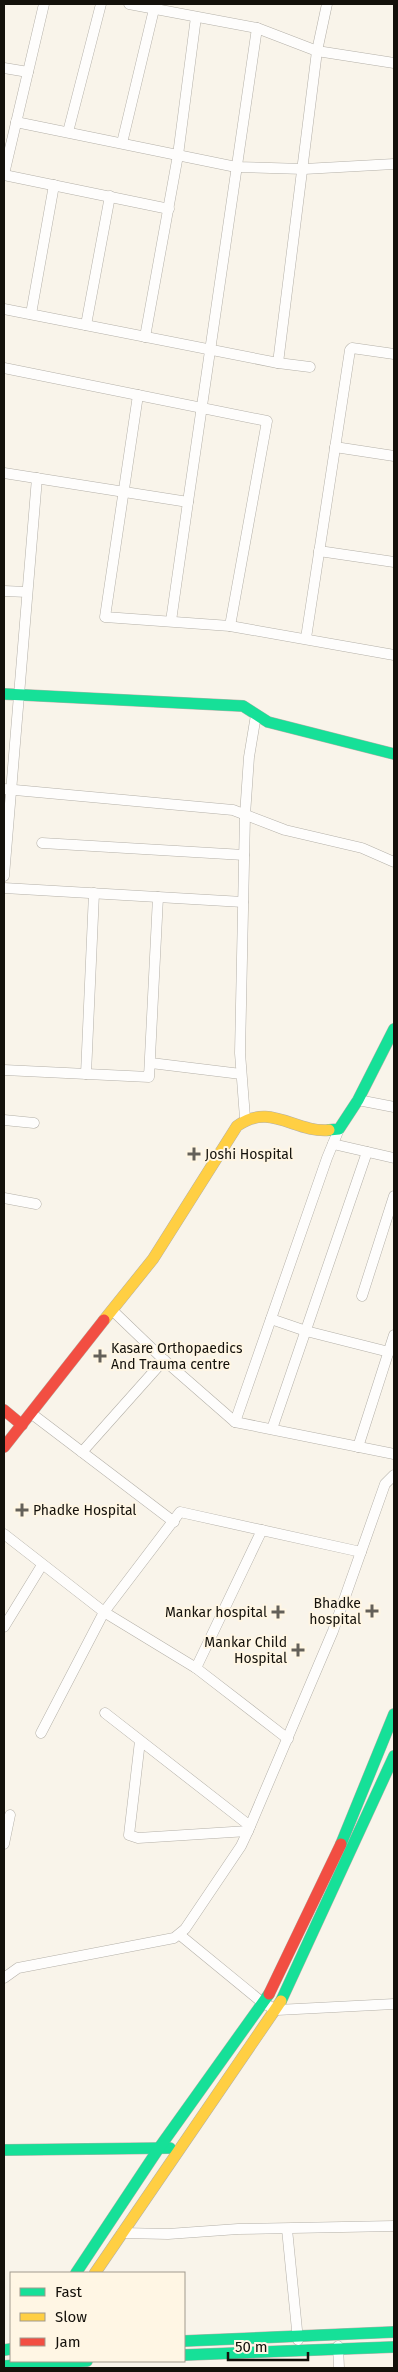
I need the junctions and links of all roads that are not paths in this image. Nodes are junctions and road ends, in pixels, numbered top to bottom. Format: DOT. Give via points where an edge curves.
graph roads {
  1 [pos="44,4"];
  2 [pos="102,4"];
  3 [pos="129,4"];
  4 [pos="327,4"];
  5 [pos="154,6"];
  6 [pos="196,18"];
  7 [pos="257,28"];
  8 [pos="317,51"];
  9 [pos="394,63"];
  10 [pos="4,68"];
  11 [pos="28,72"];
  12 [pos="16,122"];
  13 [pos="68,132"];
  14 [pos="122,143"];
  15 [pos="178,155"];
  16 [pos="394,164"];
  17 [pos="236,167"];
  18 [pos="304,169"];
  19 [pos="4,174"];
  20 [pos="54,185"];
  21 [pos="110,196"];
  22 [pos="169,209"];
  23 [pos="4,309"];
  24 [pos="31,314"];
  25 [pos="86,325"];
  26 [pos="145,337"];
  27 [pos="211,350"];
  28 [pos="394,354"];
  29 [pos="278,363"];
  30 [pos="310,367"];
  31 [pos="4,368"];
  32 [pos="138,395"];
  33 [pos="202,408"];
  34 [pos="334,447"];
  35 [pos="394,456"];
  36 [pos="4,473"];
  37 [pos="37,478"];
  38 [pos="124,492"];
  39 [pos="188,502"];
  40 [pos="319,551"];
  41 [pos="394,562"];
  42 [pos="4,591"];
  43 [pos="27,592"];
  44 [pos="170,621"];
  45 [pos="230,626"];
  46 [pos="306,638"];
  47 [pos="394,655"];
  48 [pos="4,694"];
  49 [pos="18,695"];
  50 [pos="256,715"];
  51 [pos="394,754"];
  52 [pos="7,789"];
  53 [pos="245,815"];
  54 [pos="5,841"];
  55 [pos="42,843"];
  56 [pos="244,854"];
  57 [pos="394,862"];
  58 [pos="4,876"];
  59 [pos="4,888"];
  60 [pos="94,893"];
  61 [pos="158,897"];
  62 [pos="243,902"];
  63 [pos="394,1029"];
  64 [pos="151,1063"];
  65 [pos="4,1070"];
  66 [pos="86,1074"];
  67 [pos="241,1074"];
  68 [pos="358,1100"];
  69 [pos="394,1107"];
  70 [pos="245,1118"];
  71 [pos="4,1120"];
  72 [pos="34,1123"];
  73 [pos="339,1129"];
  74 [pos="333,1144"];
  75 [pos="367,1152"];
  76 [pos="394,1158"];
  77 [pos="394,1196"];
  78 [pos="4,1198"];
  79 [pos="36,1204"];
  80 [pos="362,1296"];
  81 [pos="112,1310"];
  82 [pos="271,1319"];
  83 [pos="306,1331"];
  84 [pos="394,1335"];
  85 [pos="389,1352"];
  86 [pos="164,1360"];
  87 [pos="4,1410"];
  88 [pos="32,1414"];
  89 [pos="235,1422"];
  90 [pos="22,1425"];
  91 [pos="272,1429"];
  92 [pos="4,1447"];
  93 [pos="358,1447"];
  94 [pos="82,1452"];
  95 [pos="394,1454"];
  96 [pos="394,1475"];
  97 [pos="174,1522"];
  98 [pos="262,1530"];
  99 [pos="4,1534"];
  100 [pos="361,1552"];
  101 [pos="42,1565"];
  102 [pos="104,1612"];
  103 [pos="4,1627"];
  104 [pos="196,1668"];
  105 [pos="105,1714"];
  106 [pos="394,1714"];
  107 [pos="41,1733"];
  108 [pos="288,1739"];
  109 [pos="140,1741"];
  110 [pos="394,1756"];
  111 [pos="10,1815"];
  112 [pos="249,1829"];
  113 [pos="4,1844"];
  114 [pos="180,1935"];
  115 [pos="4,1978"];
  116 [pos="264,2003"];
  117 [pos="394,2004"];
  118 [pos="277,2010"];
  119 [pos="159,2148"];
  120 [pos="182,2148"];
  121 [pos="4,2150"];
  122 [pos="394,2226"];
  123 [pos="287,2229"];
  124 [pos="122,2233"];
  125 [pos="77,2272"];
  126 [pos="95,2272"];
  127 [pos="394,2332"];
  128 [pos="337,2334"];
  129 [pos="298,2337"];
  130 [pos="185,2341"];
  131 [pos="394,2347"];
  132 [pos="338,2349"];
  133 [pos="300,2350"];
  134 [pos="185,2355"];
  135 [pos="37,2362"];
  136 [pos="22,2363"];
  137 [pos="4,2366"];
  138 [pos="339,2368"];
  1 -- 11 [label="street"];
  2 -- 13 [label="street"];
  3 -- 5 [label="street"];
  4 -- 8 [label="street"];
  5 -- 6 [label="street"];
  5 -- 14 [label="street"];
  6 -- 7 [label="street"];
  6 -- 15 [label="street"];
  7 -- 8 [label="street"];
  7 -- 17 [label="street"];
  8 -- 9 [label="street"];
  8 -- 18 [label="street"];
  10 -- 11 [label="street"];
  11 -- 12 [label="street"];
  12 -- 13 [label="street"];
  12 -- 19 [label="street"];
  13 -- 14 [label="street"];
  14 -- 15 [label="street"];
  15 -- 17 [label="street"];
  15 -- 22 [label="street"];
  16 -- 18 [label="street"];
  17 -- 18 [label="street"];
  17 -- 27 [label="street"];
  18 -- 29 [label="street"];
  19 -- 20 [label="street"];
  20 -- 21 [label="street"];
  20 -- 24 [label="street"];
  21 -- 22 [label="street"];
  21 -- 25 [label="street"];
  22 -- 26 [label="street"];
  23 -- 24 [label="street"];
  24 -- 25 [label="street"];
  25 -- 26 [label="street"];
  26 -- 27 [label="street"];
  27 -- 29 [label="street"];
  27 -- 33 [label="street"];
  28 -- 34 [label="street" via="350,350"];
  29 -- 30 [label="street"];
  31 -- 32 [label="street"];
  32 -- 33 [label="street"];
  32 -- 38 [label="street"];
  33 -- 39 [label="street"];
  33 -- 45 [label="street" via="267,421"];
  34 -- 35 [label="street"];
  34 -- 40 [label="street"];
  36 -- 37 [label="street"];
  37 -- 38 [label="street"];
  37 -- 43 [label="street"];
  38 -- 39 [label="street"];
  38 -- 44 [label="street" via="105,617"];
  39 -- 44 [label="street"];
  40 -- 41 [label="street"];
  40 -- 46 [label="street"];
  42 -- 43 [label="street"];
  43 -- 49 [label="street"];
  44 -- 45 [label="street"];
  45 -- 46 [label="street"];
  46 -- 47 [label="street"];
  48 -- 49 [label="main road"];
  49 -- 50 [label="main road" via="243,706"];
  49 -- 52 [label="street"];
  50 -- 51 [label="main road" via="268,722"];
  50 -- 53 [label="street"];
  52 -- 53 [label="street" via="233,810"];
  52 -- 54 [label="street"];
  53 -- 56 [label="street"];
  53 -- 57 [label="street" via="286,830 362,848"];
  54 -- 58 [label="street"];
  55 -- 56 [label="street"];
  56 -- 62 [label="street"];
  59 -- 60 [label="street"];
  60 -- 61 [label="street"];
  60 -- 66 [label="street"];
  61 -- 62 [label="street"];
  61 -- 64 [label="street"];
  62 -- 67 [label="street"];
  63 -- 68 [label="main road"];
  64 -- 66 [label="street" via="147,1078"];
  64 -- 67 [label="street"];
  65 -- 66 [label="street"];
  67 -- 70 [label="street"];
  68 -- 69 [label="street"];
  68 -- 73 [label="main road"];
  70 -- 73 [label="main road" via="264,1115 319,1130"];
  70 -- 81 [label="main road" via="153,1259"];
  71 -- 72 [label="street"];
  73 -- 74 [label="street"];
  74 -- 75 [label="street"];
  74 -- 82 [label="street"];
  75 -- 76 [label="street"];
  75 -- 83 [label="street"];
  77 -- 80 [label="street"];
  78 -- 79 [label="street"];
  81 -- 86 [label="street"];
  81 -- 88 [label="main road"];
  82 -- 83 [label="street"];
  82 -- 89 [label="street"];
  83 -- 85 [label="street"];
  83 -- 91 [label="street"];
  84 -- 85 [label="street"];
  85 -- 93 [label="street"];
  86 -- 89 [label="street"];
  86 -- 94 [label="street"];
  87 -- 90 [label="main road"];
  88 -- 90 [label="main road"];
  88 -- 94 [label="street"];
  89 -- 91 [label="street"];
  90 -- 92 [label="main road"];
  91 -- 93 [label="street"];
  93 -- 95 [label="street"];
  94 -- 97 [label="street"];
  96 -- 100 [label="street" via="385,1484"];
  97 -- 98 [label="street" via="180,1512"];
  97 -- 102 [label="street"];
  98 -- 100 [label="street"];
  98 -- 104 [label="street"];
  99 -- 101 [label="street"];
  100 -- 108 [label="street" via="333,1631"];
  101 -- 102 [label="street"];
  101 -- 103 [label="street"];
  102 -- 104 [label="street"];
  102 -- 107 [label="street"];
  104 -- 108 [label="street"];
  105 -- 109 [label="street"];
  106 -- 116 [label="main road" via="330,1870"];
  108 -- 112 [label="street"];
  109 -- 112 [label="street"];
  109 -- 112 [label="street" via="129,1835 138,1838"];
  110 -- 118 [label="main road"];
  111 -- 113 [label="street"];
  112 -- 114 [label="street" via="242,1846"];
  114 -- 115 [label="street" via="18,1968"];
  114 -- 116 [label="street"];
  116 -- 118 [label="street"];
  116 -- 119 [label="main road"];
  117 -- 118 [label="street"];
  118 -- 120 [label="main road"];
  119 -- 120 [label="main road"];
  119 -- 121 [label="main road"];
  119 -- 125 [label="main road"];
  120 -- 124 [label="main road"];
  122 -- 123 [label="street"];
  123 -- 124 [label="street"];
  123 -- 129 [label="street"];
  124 -- 126 [label="main road"];
  127 -- 128 [label="main road"];
  128 -- 129 [label="main road"];
  128 -- 132 [label="street"];
  129 -- 130 [label="main road"];
  129 -- 133 [label="street"];
  131 -- 132 [label="main road"];
  132 -- 133 [label="main road"];
  132 -- 138 [label="street"];
  133 -- 134 [label="main road"];
  135 -- 136 [label="main road"];
  136 -- 137 [label="main road"];
}
